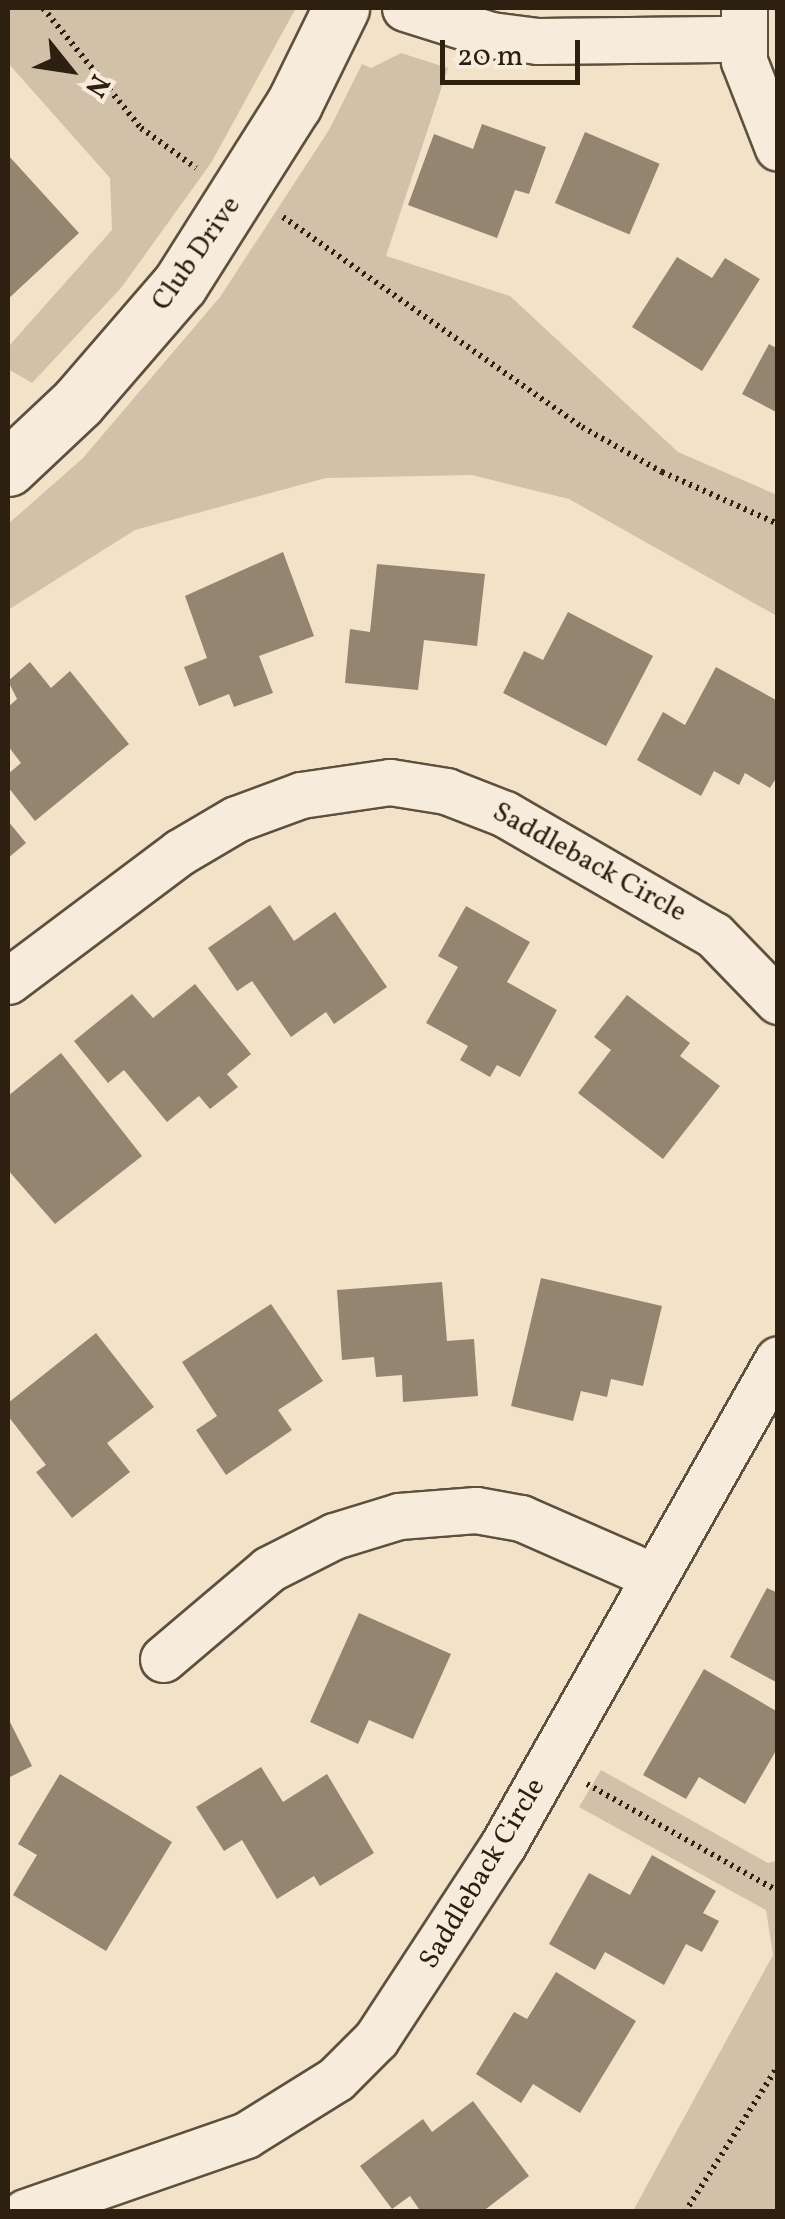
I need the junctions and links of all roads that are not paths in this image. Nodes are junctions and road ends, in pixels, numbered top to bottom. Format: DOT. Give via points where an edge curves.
graph roads {
  1 [pos="341,8"];
  2 [pos="405,8"];
  3 [pos="743,23"];
  4 [pos="778,148"];
  5 [pos="8,468"];
  6 [pos="8,980"];
  7 [pos="778,1001"];
  8 [pos="778,1358"];
  9 [pos="653,1576"];
  10 [pos="163,1659"];
  11 [pos="24,2212"];
  1 -- 5 [label="street, Club Drive" via="294,104 180,284 78,402"];
  2 -- 3 [label="street" via="491,35 538,41"];
  3 -- 4 [label="street" via="751,85"];
  6 -- 7 [label="street, Saddleback Circle" via="180,852 236,819 300,795 390,782 446,791 505,814 714,935"];
  8 -- 9 [label="street, Saddleback Circle"];
  9 -- 10 [label="street" via="521,1518 476,1510 399,1516 334,1536 269,1569"];
  9 -- 11 [label="street, Saddleback Circle" via="440,1949 355,2062 246,2135"];
}
